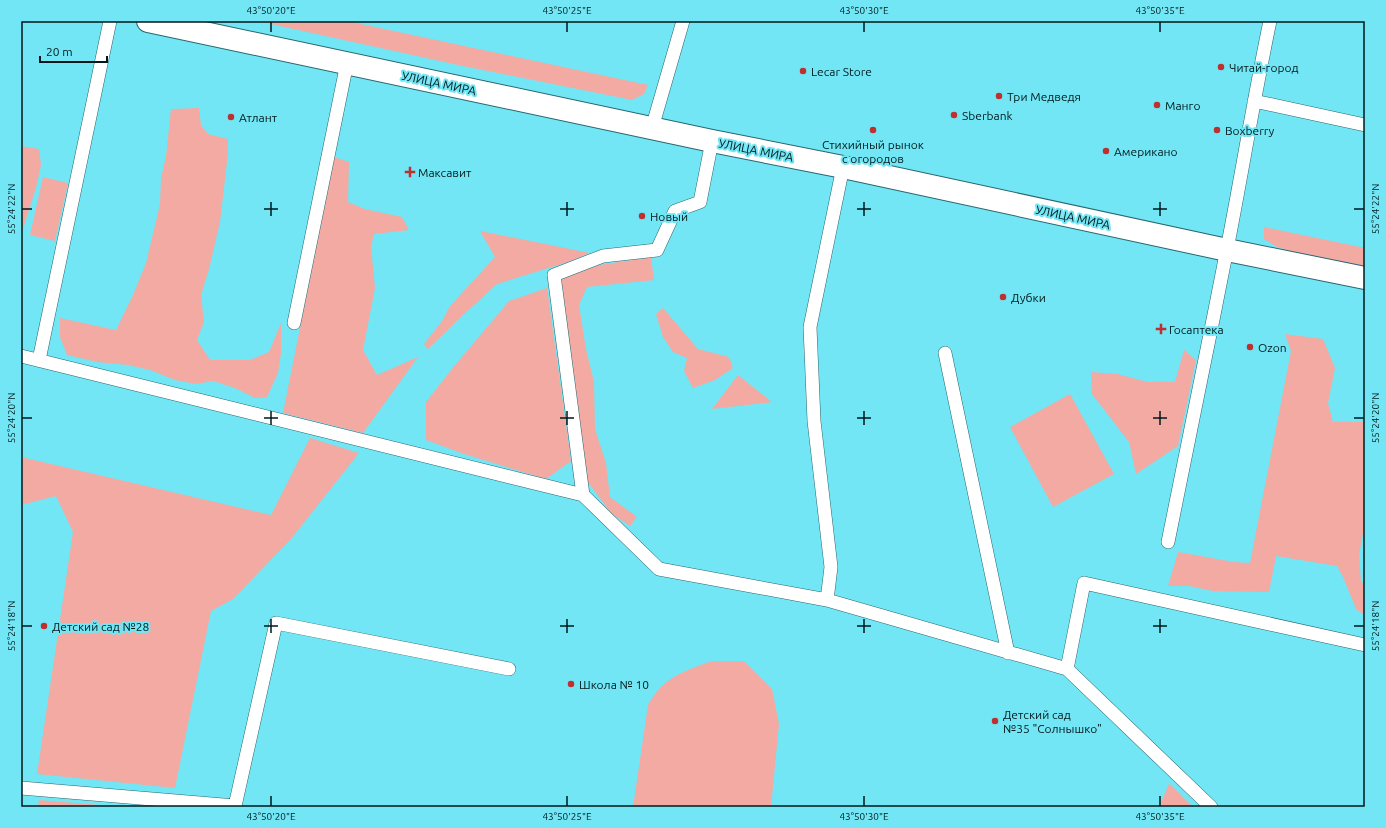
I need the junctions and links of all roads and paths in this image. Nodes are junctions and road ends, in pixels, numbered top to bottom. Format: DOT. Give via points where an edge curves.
graph roads {
  1 [pos="110,21"];
  2 [pos="148,21"];
  3 [pos="683,21"];
  4 [pos="1270,21"];
  5 [pos="347,63"];
  6 [pos="1254,101"];
  7 [pos="1365,125"];
  8 [pos="652,128"];
  9 [pos="712,141"];
  10 [pos="843,167"];
  11 [pos="1227,250"];
  12 [pos="1365,278"];
  13 [pos="294,324"];
  14 [pos="945,353"];
  15 [pos="21,356"];
  16 [pos="39,360"];
  17 [pos="583,495"];
  18 [pos="1168,542"];
  19 [pos="827,600"];
  20 [pos="1365,645"];
  21 [pos="1008,653"];
  22 [pos="509,669"];
  23 [pos="1067,669"];
  24 [pos="21,788"];
  25 [pos="1211,807"];
  1 -- 16 [label="lane"];
  2 -- 5 [label="street, УЛИЦА МИРА"];
  3 -- 8 [label="lane"];
  4 -- 6 [label="lane"];
  5 -- 8 [label="street, УЛИЦА МИРА"];
  5 -- 13 [label="lane"];
  6 -- 7 [label="lane"];
  6 -- 11 [label="lane"];
  8 -- 9 [label="street, УЛИЦА МИРА"];
  9 -- 10 [label="street, УЛИЦА МИРА"];
  9 -- 17 [label="lane" via="700,202 675,211 657,250 602,256 554,275"];
  10 -- 11 [label="street, УЛИЦА МИРА"];
  10 -- 19 [label="lane" via="810,327 814,421 831,567"];
  11 -- 12 [label="street, УЛИЦА МИРА"];
  11 -- 18 [label="lane"];
  14 -- 21 [label="lane"];
  15 -- 16 [label="lane"];
  16 -- 17 [label="lane"];
  17 -- 19 [label="lane" via="659,569"];
  19 -- 21 [label="lane"];
  20 -- 23 [label="lane" via="1084,583"];
  21 -- 23 [label="lane"];
  22 -- 24 [label="lane" via="276,624 235,806"];
  23 -- 25 [label="lane"];
}
